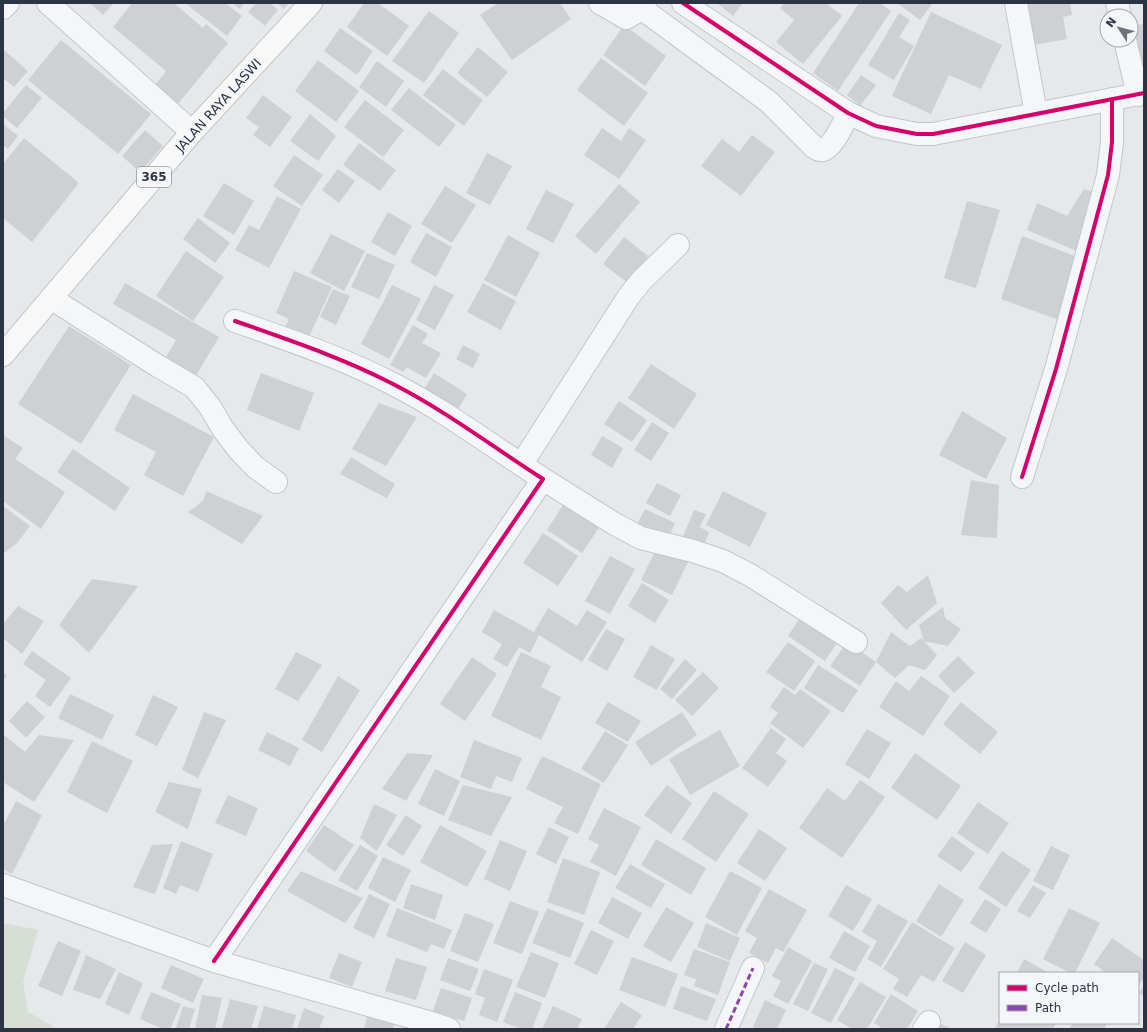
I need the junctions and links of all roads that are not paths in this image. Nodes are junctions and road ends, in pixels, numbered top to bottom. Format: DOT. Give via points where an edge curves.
graph roads {
  1 [pos="8,3"];
  2 [pos="48,3"];
  3 [pos="310,3"];
  4 [pos="600,3"];
  5 [pos="683,3"];
  6 [pos="1016,3"];
  7 [pos="641,5"];
  8 [pos="3,8"];
  9 [pos="1127,48"];
  10 [pos="1141,94"];
  11 [pos="1112,99"];
  12 [pos="1036,114"];
  13 [pos="846,116"];
  14 [pos="192,132"];
  15 [pos="678,245"];
  16 [pos="52,299"];
  17 [pos="235,321"];
  18 [pos="3,355"];
  19 [pos="521,465"];
  20 [pos="1022,477"];
  21 [pos="543,479"];
  22 [pos="276,482"];
  23 [pos="856,642"];
  24 [pos="3,885"];
  25 [pos="214,960"];
  26 [pos="753,968"];
  27 [pos="449,1029"];
  28 [pos="726,1029"];
  1 -- 8 [label="street"];
  2 -- 14 [label="street"];
  3 -- 14 [label="main road, JALAN RAYA LASWI / 365"];
  4 -- 7 [label="street" via="626,18"];
  5 -- 13 [label="street"];
  6 -- 12 [label="street"];
  7 -- 13 [label="street" via="769,102 818,150 830,145"];
  9 -- 10 [label="street"];
  10 -- 11 [label="street"];
  11 -- 12 [label="street"];
  11 -- 20 [label="street" via="1112,142 1108,175 1056,369"];
  12 -- 13 [label="street" via="933,134 917,134 876,126"];
  14 -- 16 [label="main road, JALAN RAYA LASWI / 365"];
  15 -- 19 [label="street" via="629,296"];
  16 -- 18 [label="main road, JALAN RAYA LASWI / 365"];
  16 -- 22 [label="street" via="194,387 238,449 255,468"];
  17 -- 19 [label="street" via="332,356 394,385 461,423"];
  19 -- 21 [label="street"];
  21 -- 23 [label="street" via="641,538 722,561 750,575"];
  21 -- 25 [label="street"];
  24 -- 25 [label="street"];
  25 -- 27 [label="street"];
  26 -- 28 [label="street"];
}
